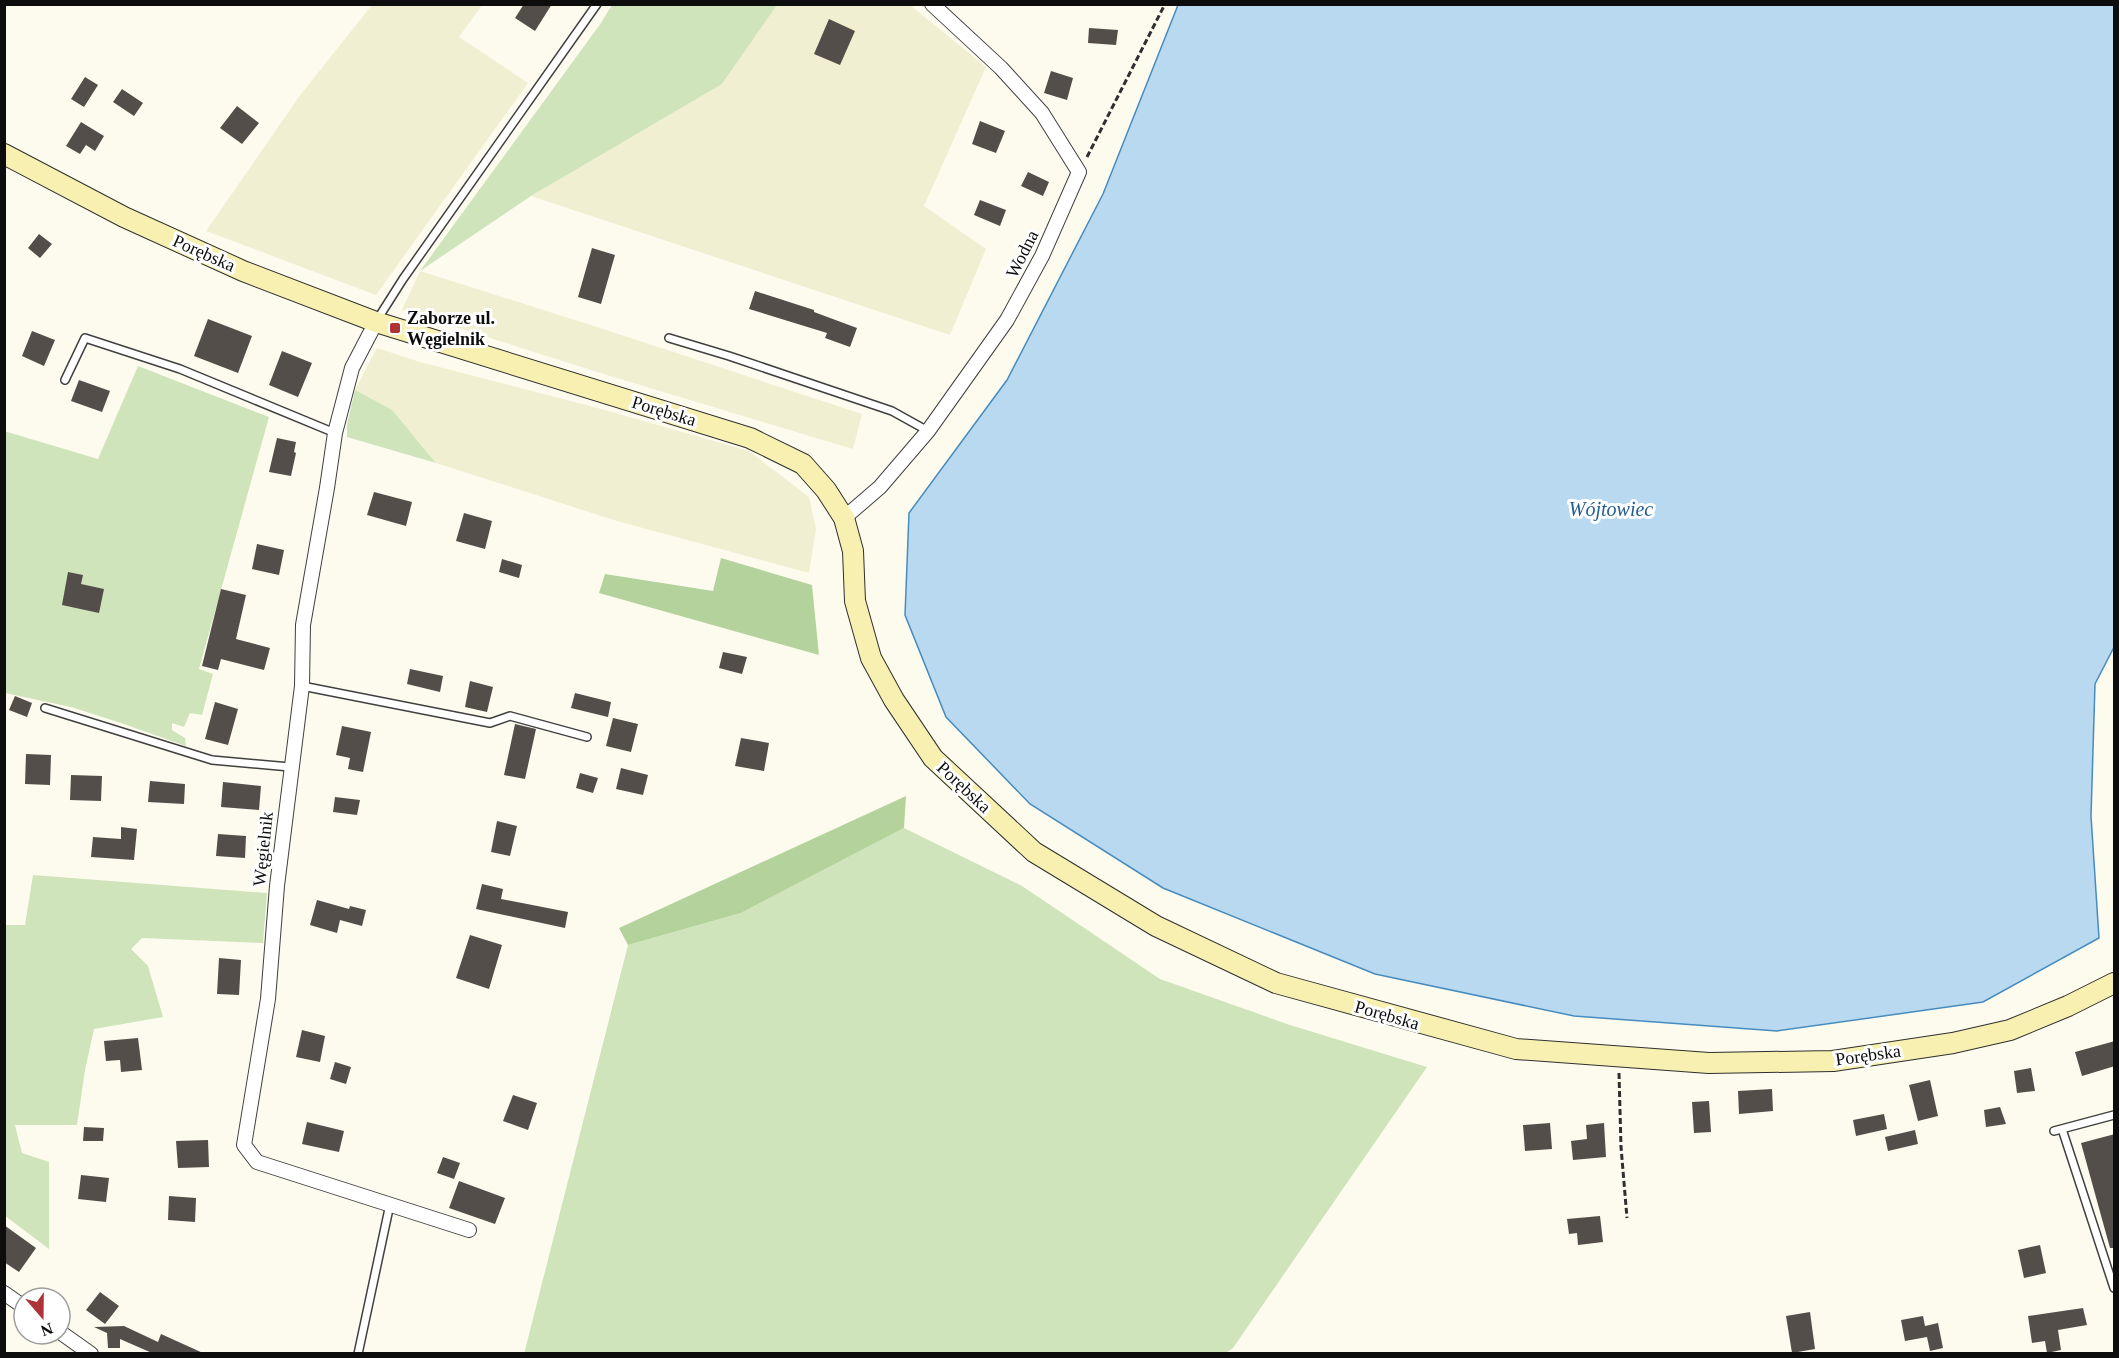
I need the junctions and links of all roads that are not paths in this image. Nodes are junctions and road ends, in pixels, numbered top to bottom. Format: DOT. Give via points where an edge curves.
graph roads {
  1 [pos="597,4"];
  2 [pos="932,4"];
  3 [pos="4,154"];
  4 [pos="376,322"];
  5 [pos="669,338"];
  6 [pos="65,380"];
  7 [pos="928,431"];
  8 [pos="335,433"];
  9 [pos="844,518"];
  10 [pos="302,686"];
  11 [pos="45,708"];
  12 [pos="587,737"];
  13 [pos="290,767"];
  14 [pos="2115,983"];
  15 [pos="2115,1115"];
  16 [pos="390,1204"];
  17 [pos="469,1230"];
  18 [pos="2115,1288"];
  19 [pos="72,1340"];
  20 [pos="91,1353"];
  21 [pos="358,1353"];
  1 -- 4 [label="lane"];
  2 -- 7 [label="street, Wodna" via="1001,68 1042,113 1079,172 1042,256 1007,320"];
  3 -- 4 [label="street, Porębska" via="123,217 243,271"];
  4 -- 8 [label="street, Węgielnik" via="352,368"];
  4 -- 9 [label="street, Porębska" via="750,438 803,464"];
  5 -- 7 [label="lane" via="892,411"];
  6 -- 8 [label="lane" via="85,338 180,369"];
  7 -- 9 [label="street, Wodna" via="880,488"];
  8 -- 10 [label="street, Węgielnik" via="303,625"];
  9 -- 14 [label="street, Porębska" via="853,551 855,601 870,658 933,758 1035,852 1156,926 1276,983 1516,1049 1709,1062 1833,1061 1953,1044 2010,1029"];
  10 -- 12 [label="lane" via="490,723 510,716"];
  10 -- 13 [label="street, Węgielnik"];
  11 -- 13 [label="lane" via="212,760"];
  13 -- 16 [label="street, Węgielnik" via="268,999 244,1145 257,1162"];
  15 -- 18 [label="lane" via="2058,1130"];
  16 -- 17 [label="street, Węgielnik"];
  16 -- 21 [label="lane"];
  19 -- 20 [label="street"];
}
